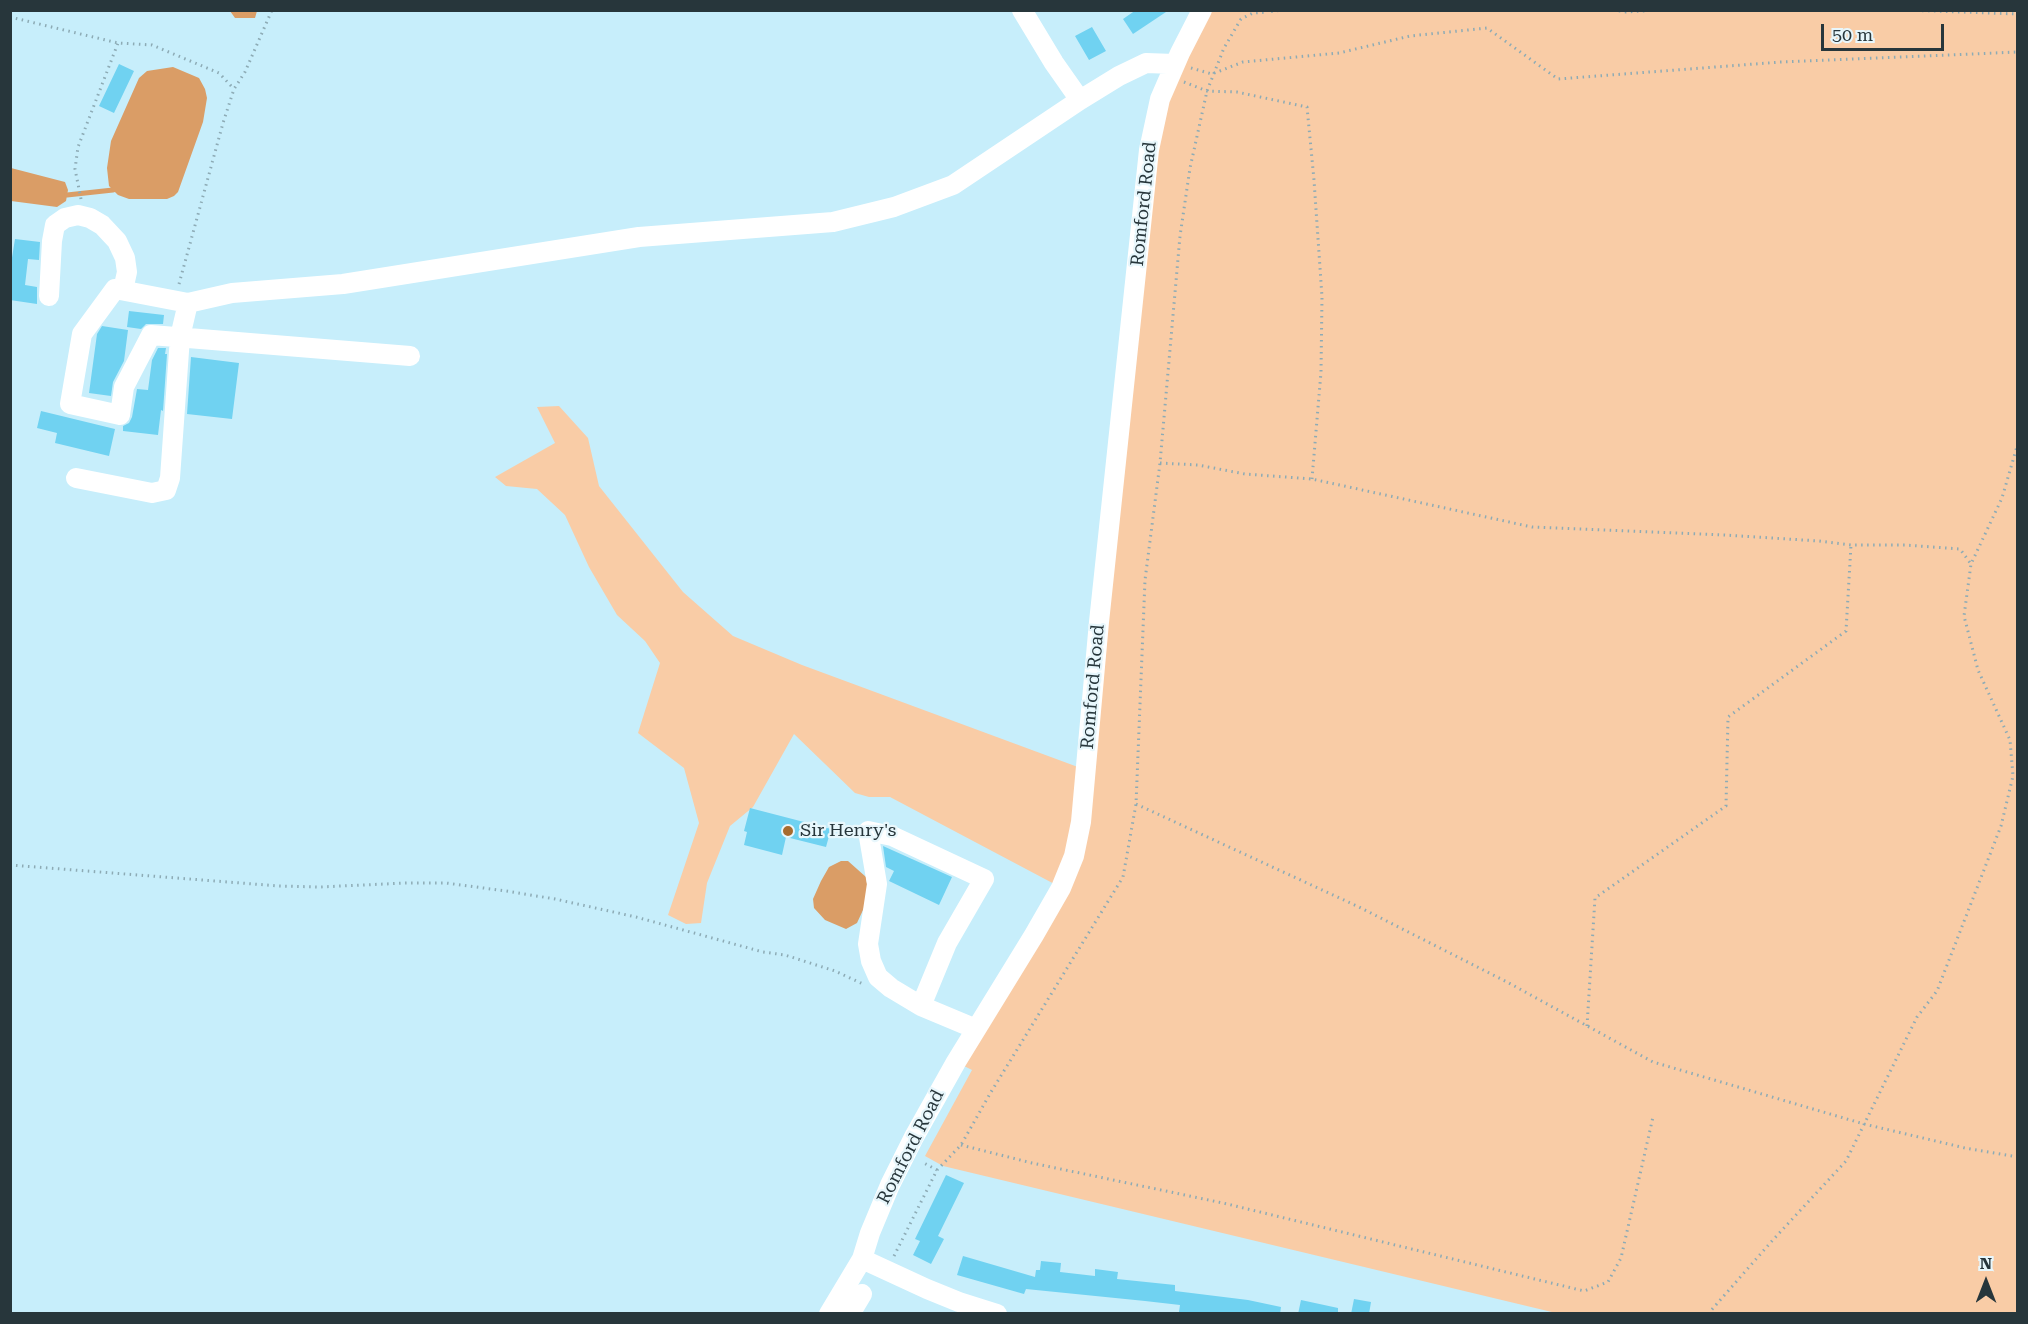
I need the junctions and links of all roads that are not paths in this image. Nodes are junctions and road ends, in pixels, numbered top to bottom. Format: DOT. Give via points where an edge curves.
graph roads {
  1 [pos="1022,10"];
  2 [pos="1202,10"];
  3 [pos="1174,64"];
  4 [pos="1080,100"];
  5 [pos="123,290"];
  6 [pos="49,296"];
  7 [pos="181,302"];
  8 [pos="180,337"];
  9 [pos="410,356"];
  10 [pos="76,478"];
  11 [pos="921,1006"];
  12 [pos="976,1029"];
  13 [pos="862,1259"];
  14 [pos="862,1294"];
  15 [pos="829,1314"];
  16 [pos="850,1314"];
  17 [pos="997,1314"];
  1 -- 4 [label="street"];
  2 -- 3 [label="street, Romford Road"];
  3 -- 4 [label="street" via="1146,63"];
  3 -- 12 [label="street, Romford Road" via="1160,99 1149,150 1082,822 1061,888"];
  4 -- 7 [label="street" via="953,185 894,207 832,222 639,237 343,284 232,293"];
  5 -- 6 [label="street" via="127,272 117,241 102,225 78,215 55,225"];
  5 -- 7 [label="street"];
  5 -- 8 [label="street" via="116,289 82,334 70,404 120,415 124,387 151,335"];
  7 -- 8 [label="street"];
  8 -- 9 [label="street"];
  8 -- 10 [label="street" via="166,490 152,493"];
  11 -- 11 [label="street" via="878,977 871,961 868,944 877,884 868,831 892,836 984,879 947,943"];
  11 -- 12 [label="street"];
  12 -- 13 [label="street, Romford Road" via="914,1137"];
  13 -- 15 [label="street, Romford Road"];
  13 -- 17 [label="street" via="959,1302"];
  14 -- 16 [label="street"];
}
